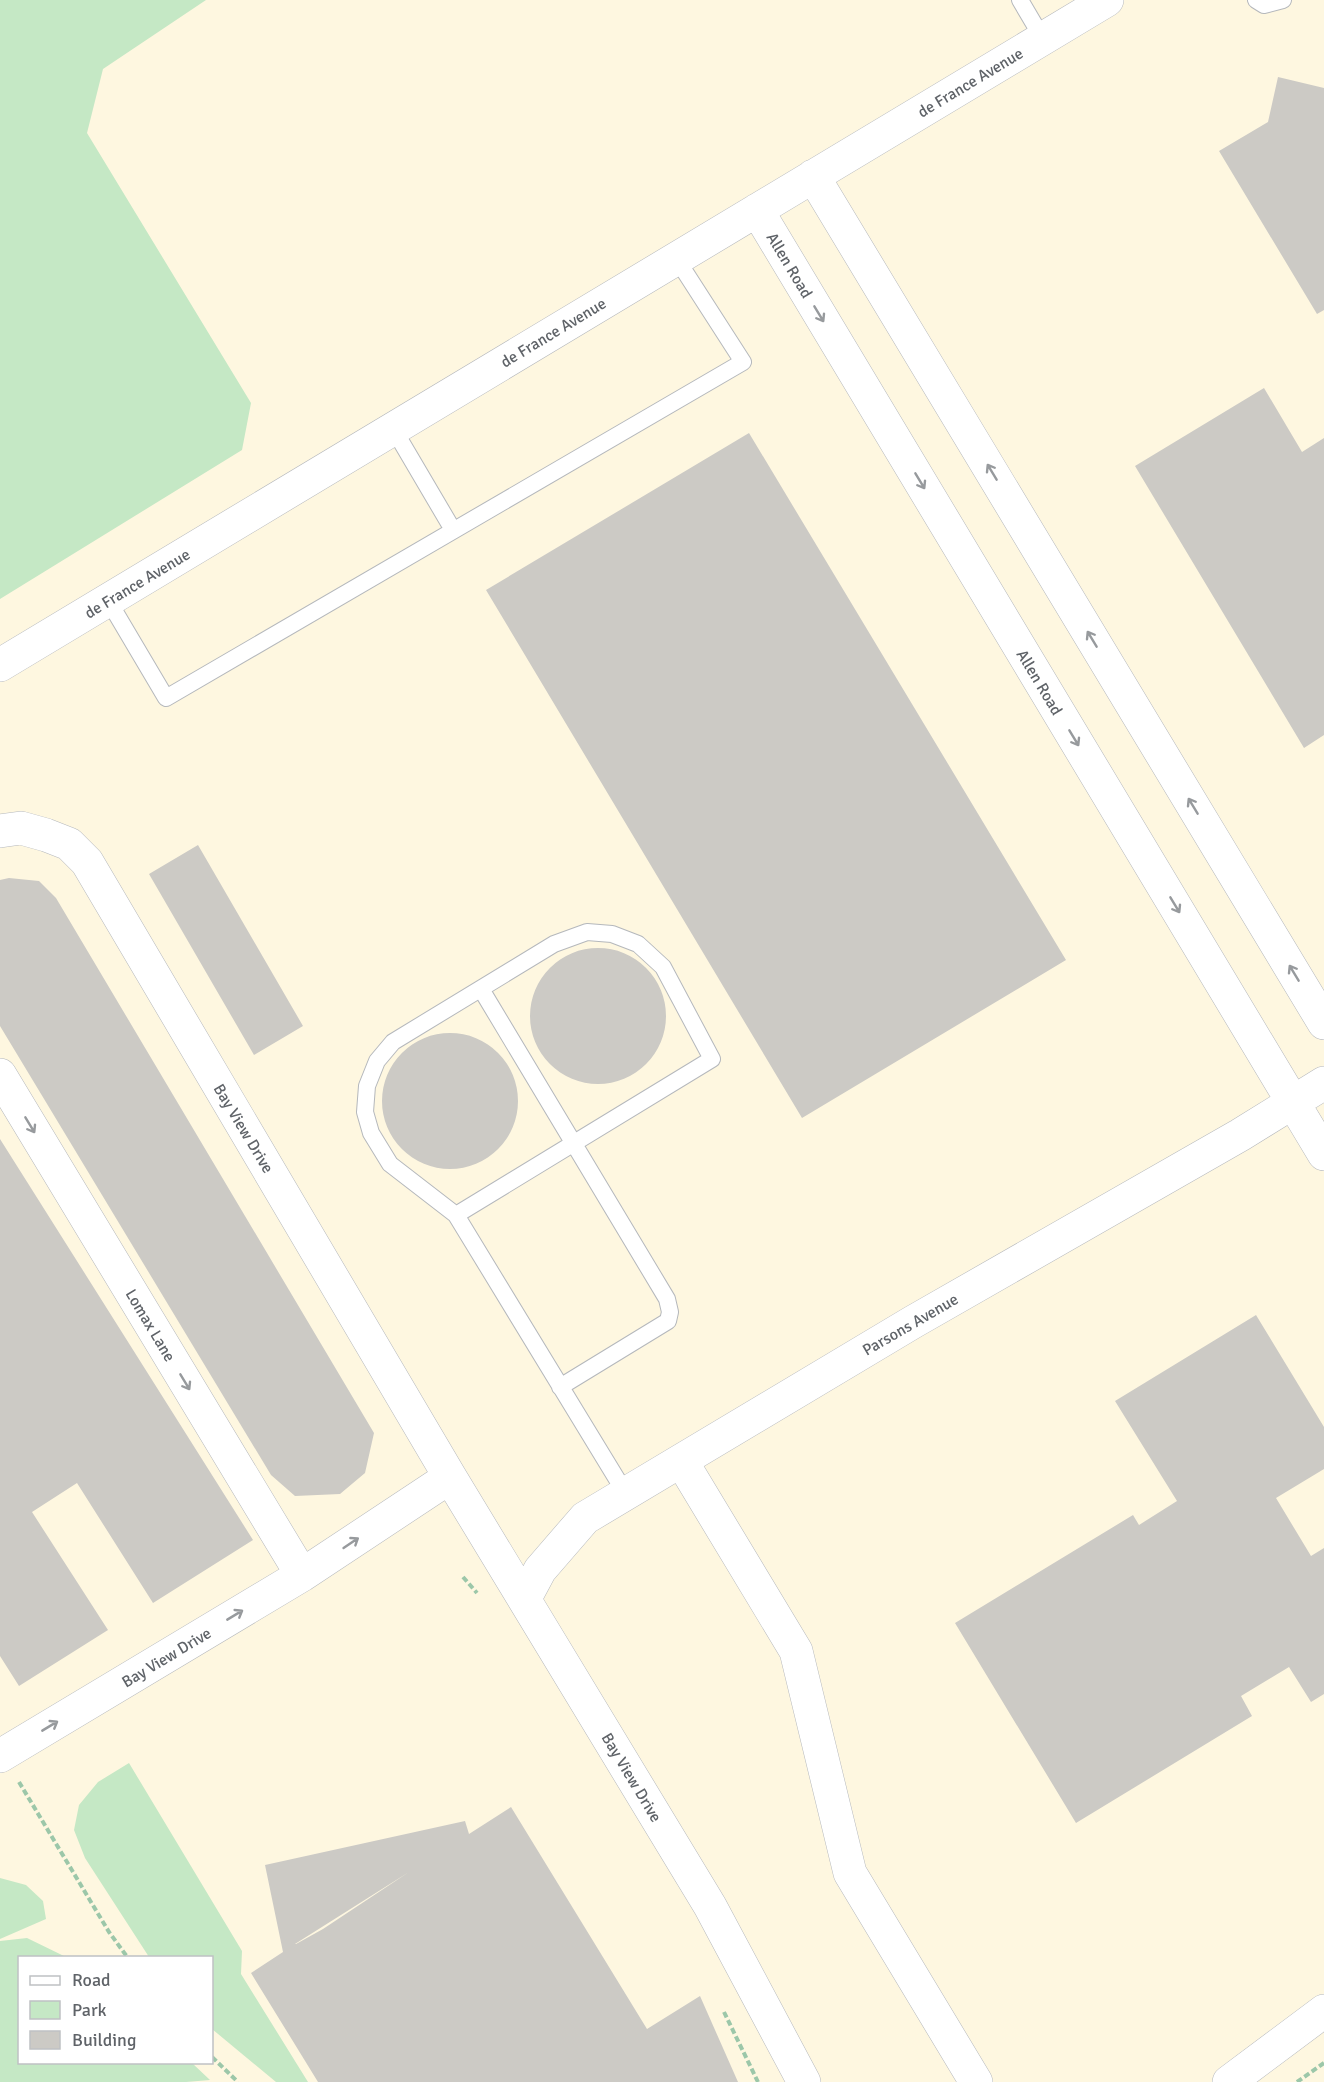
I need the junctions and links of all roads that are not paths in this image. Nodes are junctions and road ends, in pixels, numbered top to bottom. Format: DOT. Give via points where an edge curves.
graph roads {
  1 [pos="1020,0"];
  2 [pos="1107,0"];
  3 [pos="1256,0"];
  4 [pos="1282,0"];
  5 [pos="1043,39"];
  6 [pos="813,176"];
  7 [pos="757,210"];
  8 [pos="676,258"];
  9 [pos="393,428"];
  10 [pos="453,530"];
  11 [pos="108,600"];
  12 [pos="0,665"];
  13 [pos="0,831"];
  14 [pos="481,989"];
  15 [pos="1324,1023"];
  16 [pos="0,1075"];
  17 [pos="1324,1083"];
  18 [pos="1293,1102"];
  19 [pos="574,1143"];
  20 [pos="1324,1154"];
  21 [pos="456,1215"];
  22 [pos="560,1387"];
  23 [pos="682,1462"];
  24 [pos="450,1477"];
  25 [pos="626,1494"];
  26 [pos="302,1575"];
  27 [pos="525,1598"];
  28 [pos="1,1755"];
  29 [pos="1324,2011"];
  30 [pos="804,2082"];
  31 [pos="976,2082"];
  32 [pos="1229,2082"];
  1 -- 5 [label="lane"];
  2 -- 5 [label="street, de France Avenue"];
  3 -- 4 [label="lane" via="1264,5"];
  5 -- 6 [label="street, de France Avenue"];
  6 -- 7 [label="street, de France Avenue"];
  15 -- 6 [label="street, one-way"];
  7 -- 8 [label="street, de France Avenue"];
  7 -- 18 [label="street, Allen Road, one-way"];
  8 -- 9 [label="street, de France Avenue"];
  8 -- 10 [label="lane" via="743,362"];
  9 -- 10 [label="lane"];
  9 -- 11 [label="street, de France Avenue"];
  10 -- 11 [label="lane" via="166,698"];
  11 -- 12 [label="street, de France Avenue"];
  13 -- 24 [label="street, Bay View Drive" via="21,828 46,835 69,844 87,862"];
  14 -- 19 [label="lane"];
  14 -- 19 [label="lane" via="554,944 587,932 612,934 638,944 663,968 712,1059"];
  14 -- 21 [label="lane" via="393,1042 376,1061 367,1086 365,1112 371,1133 390,1164"];
  16 -- 26 [label="street, Lomax Lane, one-way"];
  17 -- 18 [label="street, Parsons Avenue"];
  18 -- 20 [label="street, Allen Road"];
  18 -- 23 [label="street, Parsons Avenue" via="913,1322"];
  19 -- 21 [label="lane"];
  19 -- 22 [label="lane" via="667,1299 670,1312 668,1321"];
  21 -- 22 [label="lane"];
  22 -- 25 [label="lane"];
  23 -- 25 [label="street, Parsons Avenue"];
  23 -- 31 [label="street" via="796,1651 849,1873"];
  26 -- 24 [label="street, Bay View Drive, one-way"];
  24 -- 27 [label="street, Bay View Drive"];
  25 -- 27 [label="street, Parsons Avenue" via="585,1518 540,1570"];
  28 -- 26 [label="street, Bay View Drive, one-way"];
  27 -- 30 [label="street, Bay View Drive" via="710,1906"];
  29 -- 32 [label="street"];
}
